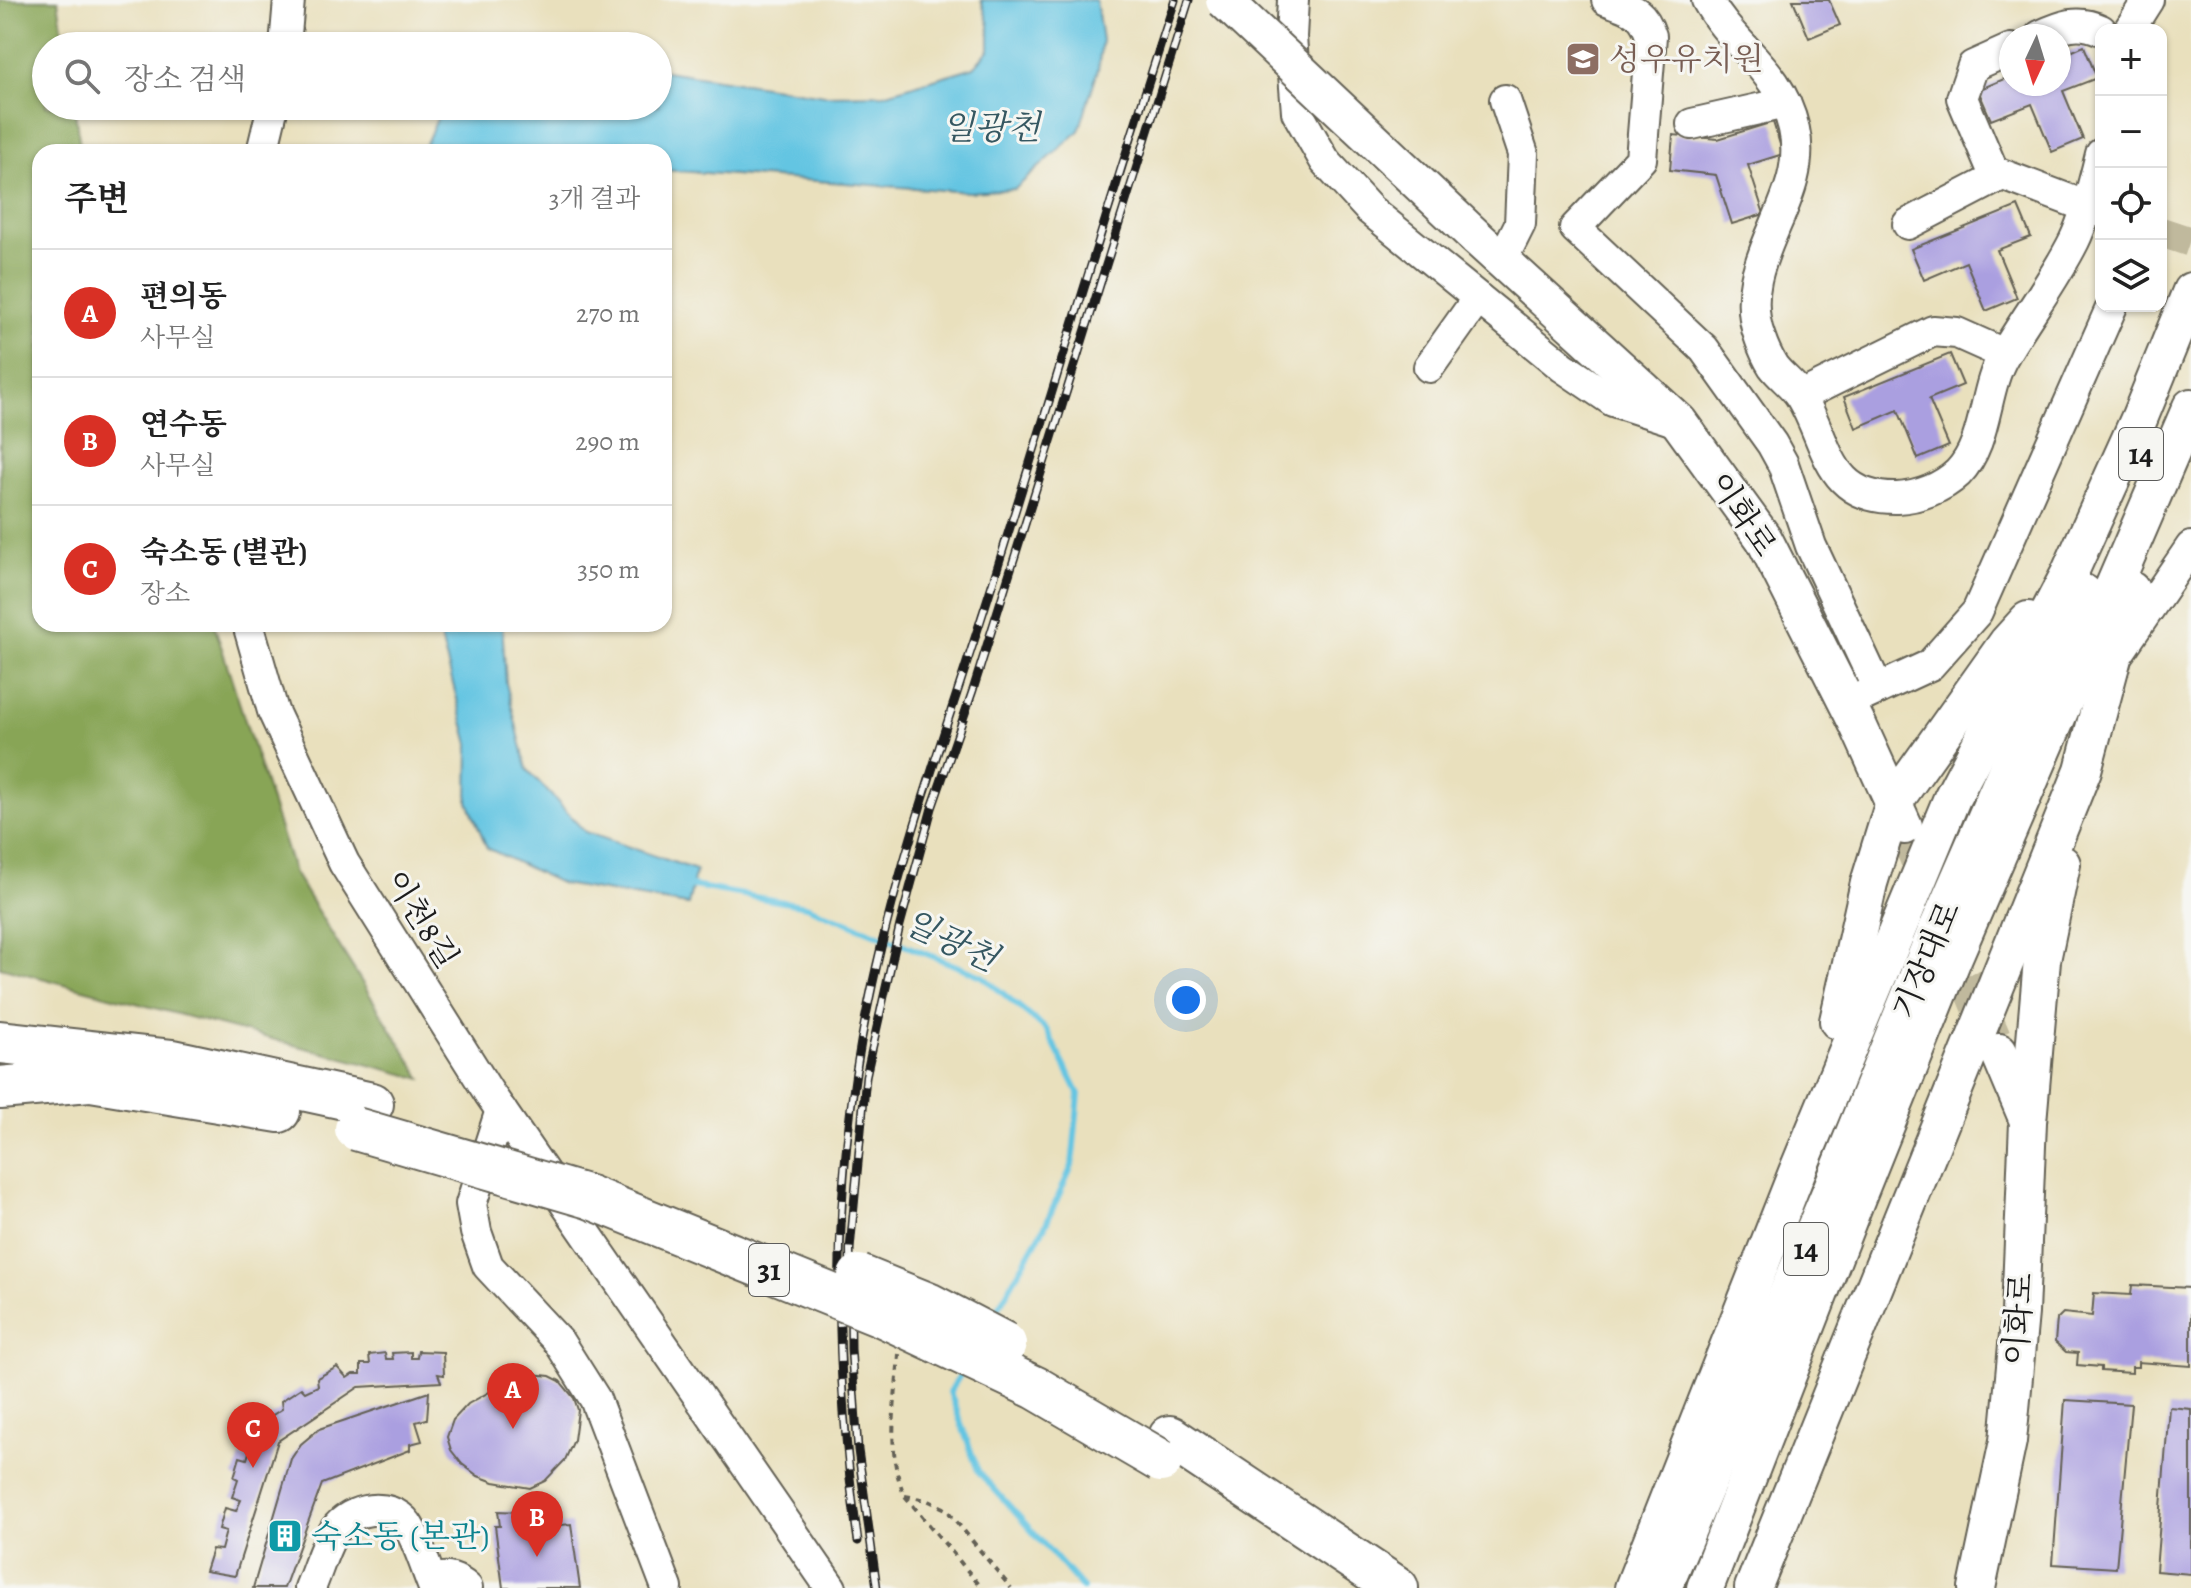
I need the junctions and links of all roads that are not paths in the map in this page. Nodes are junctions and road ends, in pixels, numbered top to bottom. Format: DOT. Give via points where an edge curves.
graph roads {
  1 [pos="289,0"];
  2 [pos="1224,0"];
  3 [pos="1293,0"];
  4 [pos="1607,0"];
  5 [pos="1707,0"];
  6 [pos="2148,0"];
  7 [pos="2071,24"];
  8 [pos="2133,24"];
  9 [pos="2095,27"];
  10 [pos="286,32"];
  11 [pos="1999,54"];
  12 [pos="1505,100"];
  13 [pos="1785,103"];
  14 [pos="270,120"];
  15 [pos="1692,124"];
  16 [pos="264,144"];
  17 [pos="2099,168"];
  18 [pos="2002,175"];
  19 [pos="2093,209"];
  20 [pos="1908,224"];
  21 [pos="1489,249"];
  22 [pos="2191,291"];
  23 [pos="1478,298"];
  24 [pos="2109,312"];
  25 [pos="2191,332"];
  26 [pos="2004,354"];
  27 [pos="1429,367"];
  28 [pos="1801,396"];
  29 [pos="2191,407"];
  30 [pos="1679,422"];
  31 [pos="2191,457"];
  32 [pos="2191,547"];
  33 [pos="2069,574"];
  34 [pos="250,632"];
  35 [pos="2115,659"];
  36 [pos="1863,696"];
  37 [pos="2083,770"];
  38 [pos="1899,814"];
  39 [pos="1944,948"];
  40 [pos="0,1042"];
  41 [pos="1999,1052"];
  42 [pos="0,1068"];
  43 [pos="89,1080"];
  44 [pos="0,1088"];
  45 [pos="501,1110"];
  46 [pos="364,1117"];
  47 [pos="2028,1122"];
  48 [pos="1797,1172"];
  49 [pos="1165,1449"];
  50 [pos="1640,1584"];
  51 [pos="310,1588"];
  52 [pos="434,1588"];
  53 [pos="467,1588"];
  54 [pos="667,1588"];
  55 [pos="831,1588"];
  56 [pos="1359,1588"];
  57 [pos="1397,1588"];
  58 [pos="1705,1588"];
  59 [pos="1753,1588"];
  60 [pos="1977,1588"];
  1 -- 10 [label="street"];
  2 -- 21 [label="main road, 이화로, bridge"];
  3 -- 23 [label="street" via="1297,112 1325,161 1370,210"];
  4 -- 36 [label="street" via="1646,19 1651,36 1641,159 1575,228 1704,349 1772,444"];
  5 -- 13 [label="street" via="1715,16 1775,81"];
  6 -- 8 [label="street"];
  7 -- 9 [label="street"];
  11 -- 18 [label="street" via="1973,66 1962,98 1993,171"];
  12 -- 21 [label="street" via="1523,154 1520,224"];
  13 -- 15 [label="street"];
  13 -- 28 [label="street" via="1798,157 1792,187 1756,274 1753,307 1773,366"];
  14 -- 16 [label="street"];
  17 -- 19 [label="street"];
  18 -- 19 [label="street"];
  18 -- 20 [label="street"];
  19 -- 26 [label="street"];
  21 -- 30 [label="main road, 이화로"];
  22 -- 33 [label="main road"];
  23 -- 27 [label="street"];
  23 -- 30 [label="street" via="1613,401"];
  24 -- 36 [label="street" via="1977,612 1930,665"];
  25 -- 39 [label="main road, 기장대로 / 14"];
  26 -- 28 [label="street" via="1957,333 1933,331"];
  26 -- 28 [label="street" via="1974,448 1959,472 1935,489 1908,497 1878,498 1850,485 1831,464"];
  29 -- 39 [label="main road, 기장대로 / 14"];
  30 -- 36 [label="main road, 이화로" via="1764,539"];
  31 -- 35 [label="main road" via="2132,588"];
  32 -- 35 [label="street"];
  33 -- 38 [label="main road" via="2007,643"];
  33 -- 48 [label="main road" via="1952,798"];
  34 -- 45 [label="street, 이천8길" via="273,711 344,863"];
  35 -- 37 [label="main road"];
  36 -- 38 [label="main road, 이화로"];
  37 -- 47 [label="main road" via="2042,960"];
  37 -- 59 [label="main road"];
  38 -- 48 [label="main road" via="1869,883"];
  39 -- 50 [label="main road, 기장대로 / 14"];
  39 -- 58 [label="main road, 기장대로 / 14" via="1856,1200"];
  40 -- 46 [label="highway, 31" via="173,1061"];
  41 -- 47 [label="main road, 이화로"];
  42 -- 43 [label="highway, 31"];
  43 -- 44 [label="highway"];
  43 -- 46 [label="highway, 31" via="275,1110"];
  45 -- 54 [label="street" via="471,1204 484,1255 488,1266 559,1342 595,1399"];
  45 -- 55 [label="street, 이천8길"];
  46 -- 49 [label="highway, 31, bridge" via="418,1117 759,1236 928,1304 1052,1367"];
  47 -- 60 [label="main road, 이화로" via="2008,1441"];
  48 -- 50 [label="main road"];
  49 -- 56 [label="highway, 31"];
  49 -- 57 [label="highway, 31"];
  51 -- 52 [label="street" via="336,1528 374,1509 406,1522"];
  52 -- 53 [label="street" via="442,1577"];
}
